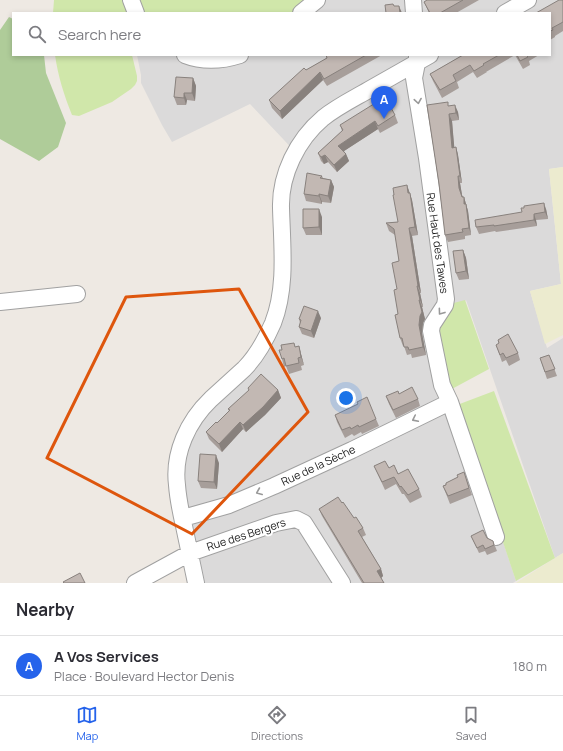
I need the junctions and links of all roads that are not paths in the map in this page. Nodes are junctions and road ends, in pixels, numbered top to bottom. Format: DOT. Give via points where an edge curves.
graph roads {
  1 [pos="131,0"];
  2 [pos="317,0"];
  3 [pos="413,0"];
  4 [pos="528,0"];
  5 [pos="136,12"];
  6 [pos="302,12"];
  7 [pos="414,12"];
  8 [pos="507,12"];
  9 [pos="189,56"];
  10 [pos="236,56"];
  11 [pos="421,58"];
  12 [pos="77,294"];
  13 [pos="0,302"];
  14 [pos="450,402"];
  15 [pos="182,518"];
  16 [pos="496,537"];
  17 [pos="190,553"];
  18 [pos="135,583"];
  19 [pos="196,583"];
  20 [pos="342,583"];
  1 -- 5 [label="street"];
  2 -- 6 [label="street"];
  3 -- 7 [label="street"];
  4 -- 8 [label="street"];
  9 -- 10 [label="street" via="214,60"];
  11 -- 14 [label="street, Rue Haut des Tawes, one-way" via="414,78 446,299 446,305 432,325 431,331 442,385"];
  11 -- 15 [label="street" via="327,115 306,135 294,155 282,189 282,271 280,297 273,322 254,357 201,409 186,433 176,472"];
  12 -- 13 [label="street"];
  14 -- 15 [label="street, Rue de la Sèche, one-way" via="274,486 229,505"];
  14 -- 16 [label="street, Rue Haut des Tawes"];
  15 -- 17 [label="street"];
  17 -- 18 [label="street"];
  17 -- 19 [label="street"];
  17 -- 20 [label="street, Rue des Bergers" via="276,523 296,519 304,523"];
}
